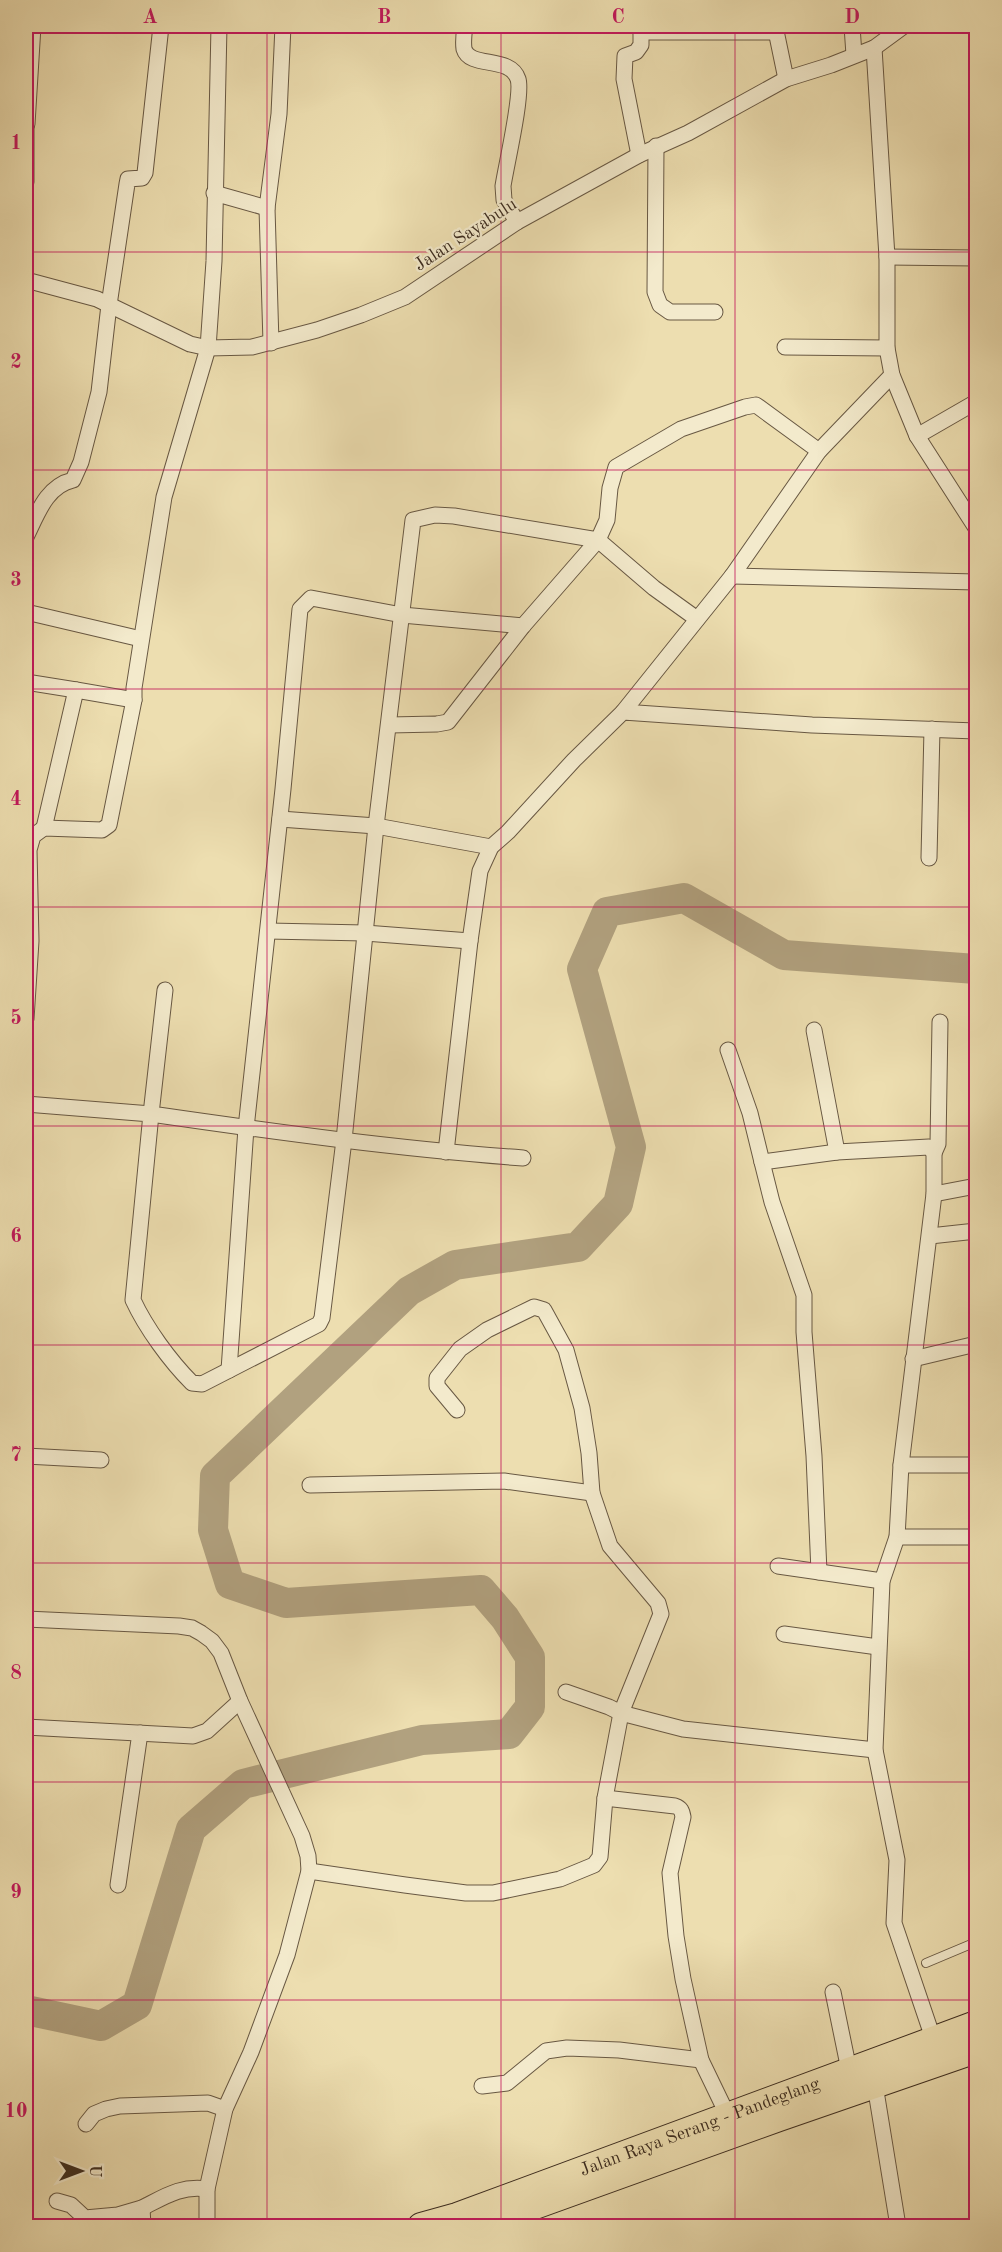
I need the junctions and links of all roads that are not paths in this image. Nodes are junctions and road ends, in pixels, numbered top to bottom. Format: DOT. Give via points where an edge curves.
graph roads {
  1 [pos="33,26"];
  2 [pos="161,26"];
  3 [pos="219,26"];
  4 [pos="284,26"];
  5 [pos="465,26"];
  6 [pos="852,26"];
  7 [pos="904,26"];
  8 [pos="641,28"];
  9 [pos="775,29"];
  10 [pos="874,48"];
  11 [pos="854,55"];
  12 [pos="786,79"];
  13 [pos="26,124"];
  14 [pos="656,146"];
  15 [pos="639,155"];
  16 [pos="26,182"];
  17 [pos="214,193"];
  18 [pos="267,208"];
  19 [pos="517,222"];
  20 [pos="886,257"];
  21 [pos="976,258"];
  22 [pos="26,280"];
  23 [pos="109,305"];
  24 [pos="715,312"];
  25 [pos="271,343"];
  26 [pos="785,347"];
  27 [pos="208,348"];
  28 [pos="887,348"];
  29 [pos="892,375"];
  30 [pos="976,402"];
  31 [pos="918,436"];
  32 [pos="819,451"];
  33 [pos="972,509"];
  34 [pos="976,528"];
  35 [pos="26,537"];
  36 [pos="598,540"];
  37 [pos="732,576"];
  38 [pos="976,582"];
  39 [pos="26,612"];
  40 [pos="402,615"];
  41 [pos="697,619"];
  42 [pos="523,626"];
  43 [pos="141,639"];
  44 [pos="26,682"];
  45 [pos="76,690"];
  46 [pos="134,700"];
  47 [pos="623,712"];
  48 [pos="389,725"];
  49 [pos="932,729"];
  50 [pos="976,731"];
  51 [pos="280,819"];
  52 [pos="376,826"];
  53 [pos="44,828"];
  54 [pos="491,847"];
  55 [pos="929,858"];
  56 [pos="268,931"];
  57 [pos="366,933"];
  58 [pos="470,941"];
  59 [pos="165,990"];
  60 [pos="26,1017"];
  61 [pos="940,1022"];
  62 [pos="814,1030"];
  63 [pos="728,1050"];
  64 [pos="26,1104"];
  65 [pos="151,1114"];
  66 [pos="246,1128"];
  67 [pos="344,1140"];
  68 [pos="446,1152"];
  69 [pos="837,1152"];
  70 [pos="934,1153"];
  71 [pos="523,1158"];
  72 [pos="762,1162"];
  73 [pos="976,1186"];
  74 [pos="934,1194"];
  75 [pos="976,1231"];
  76 [pos="930,1236"];
  77 [pos="976,1344"];
  78 [pos="913,1359"];
  79 [pos="229,1370"];
  80 [pos="457,1410"];
  81 [pos="26,1456"];
  82 [pos="101,1460"];
  83 [pos="901,1465"];
  84 [pos="976,1465"];
  85 [pos="310,1485"];
  86 [pos="592,1493"];
  87 [pos="897,1537"];
  88 [pos="976,1537"];
  89 [pos="778,1566"];
  90 [pos="819,1572"];
  91 [pos="882,1581"];
  92 [pos="26,1619"];
  93 [pos="784,1634"];
  94 [pos="878,1647"];
  95 [pos="566,1692"];
  96 [pos="243,1707"];
  97 [pos="621,1713"];
  98 [pos="26,1727"];
  99 [pos="140,1733"];
  100 [pos="875,1750"];
  101 [pos="606,1798"];
  102 [pos="309,1871"];
  103 [pos="118,1885"];
  104 [pos="976,1942"];
  105 [pos="927,1963"];
  106 [pos="833,1992"];
  107 [pos="976,2024"];
  108 [pos="934,2041"];
  109 [pos="976,2050"];
  110 [pos="701,2060"];
  111 [pos="841,2081"];
  112 [pos="875,2085"];
  113 [pos="482,2086"];
  114 [pos="225,2109"];
  115 [pos="728,2116"];
  116 [pos="86,2124"];
  117 [pos="207,2189"];
  118 [pos="57,2201"];
  119 [pos="142,2208"];
  120 [pos="85,2222"];
  121 [pos="143,2226"];
  122 [pos="207,2226"];
  123 [pos="421,2226"];
  124 [pos="479,2226"];
  125 [pos="898,2226"];
  1 -- 13 [label="street"];
  2 -- 23 [label="street" via="145,173 142,178 128,179"];
  3 -- 17 [label="street"];
  4 -- 18 [label="street" via="279,114"];
  5 -- 19 [label="street" via="467,54 512,70 518,80 502,186 504,201"];
  6 -- 11 [label="street"];
  7 -- 10 [label="street, Jalan Sayabulu"];
  8 -- 9 [label="street"];
  8 -- 15 [label="street" via="641,45 625,56 624,79"];
  9 -- 12 [label="street"];
  10 -- 11 [label="street, Jalan Sayabulu"];
  10 -- 20 [label="street"];
  11 -- 12 [label="street, Jalan Sayabulu"];
  12 -- 14 [label="street, Jalan Sayabulu" via="688,133"];
  13 -- 16 [label="street"];
  14 -- 15 [label="street, Jalan Sayabulu"];
  14 -- 24 [label="street" via="655,292 660,305 670,312"];
  15 -- 19 [label="street, Jalan Sayabulu"];
  17 -- 18 [label="street"];
  17 -- 27 [label="street"];
  18 -- 25 [label="street"];
  19 -- 25 [label="street, Jalan Sayabulu" via="405,297"];
  20 -- 21 [label="street"];
  20 -- 28 [label="street"];
  22 -- 23 [label="street, Jalan Sayabulu"];
  23 -- 27 [label="street, Jalan Sayabulu" via="190,344"];
  23 -- 35 [label="street" via="99,392 76,475 46,499"];
  25 -- 27 [label="street, Jalan Sayabulu"];
  26 -- 28 [label="street"];
  27 -- 43 [label="street" via="164,497"];
  28 -- 29 [label="street"];
  29 -- 31 [label="street"];
  29 -- 32 [label="street"];
  30 -- 31 [label="street"];
  31 -- 33 [label="street"];
  32 -- 36 [label="street" via="756,405 681,429 616,467 608,520"];
  32 -- 37 [label="street"];
  33 -- 34 [label="street"];
  36 -- 40 [label="street" via="454,516 413,519"];
  36 -- 41 [label="street"];
  36 -- 42 [label="street"];
  37 -- 38 [label="street"];
  37 -- 41 [label="street"];
  39 -- 43 [label="street"];
  40 -- 42 [label="street"];
  40 -- 48 [label="street"];
  40 -- 51 [label="street" via="311,598 300,609"];
  41 -- 47 [label="street"];
  42 -- 48 [label="street" via="448,722"];
  43 -- 46 [label="street"];
  44 -- 45 [label="street"];
  45 -- 46 [label="street"];
  45 -- 53 [label="street"];
  46 -- 53 [label="street" via="109,825 102,830"];
  47 -- 49 [label="street"];
  47 -- 54 [label="street"];
  48 -- 52 [label="street"];
  49 -- 50 [label="street"];
  49 -- 55 [label="street"];
  51 -- 52 [label="street"];
  51 -- 56 [label="street"];
  52 -- 54 [label="street"];
  52 -- 57 [label="street"];
  53 -- 60 [label="street" via="33,836 29,850 31,940"];
  54 -- 58 [label="street" via="480,871"];
  56 -- 57 [label="street"];
  56 -- 66 [label="street"];
  57 -- 58 [label="street"];
  57 -- 67 [label="street"];
  58 -- 68 [label="street"];
  59 -- 65 [label="street"];
  61 -- 70 [label="street" via="938,1144"];
  62 -- 69 [label="street"];
  63 -- 72 [label="street"];
  64 -- 65 [label="street"];
  65 -- 66 [label="street"];
  65 -- 79 [label="street" via="133,1300 192,1383 202,1384"];
  66 -- 67 [label="street"];
  66 -- 79 [label="street"];
  67 -- 68 [label="street"];
  67 -- 79 [label="street" via="322,1318 286,1342"];
  68 -- 71 [label="street"];
  69 -- 70 [label="street" via="926,1147"];
  69 -- 72 [label="street"];
  70 -- 74 [label="street"];
  72 -- 90 [label="street" via="804,1295"];
  73 -- 74 [label="street"];
  74 -- 76 [label="street"];
  75 -- 76 [label="street"];
  76 -- 78 [label="street"];
  77 -- 78 [label="street"];
  78 -- 83 [label="street"];
  80 -- 86 [label="street" via="437,1386 437,1378 460,1349 534,1306 544,1310 566,1350 582,1408"];
  81 -- 82 [label="street"];
  83 -- 84 [label="street"];
  83 -- 87 [label="street"];
  85 -- 86 [label="street" via="504,1481"];
  86 -- 97 [label="street" via="610,1546 658,1603 662,1614"];
  87 -- 88 [label="street"];
  87 -- 91 [label="street"];
  89 -- 90 [label="street"];
  90 -- 91 [label="street"];
  91 -- 94 [label="street"];
  92 -- 96 [label="street" via="192,1628 212,1641 221,1653"];
  93 -- 94 [label="street"];
  94 -- 100 [label="street"];
  95 -- 97 [label="street"];
  96 -- 99 [label="street" via="193,1736"];
  96 -- 102 [label="street" via="302,1836"];
  97 -- 100 [label="street" via="683,1729"];
  97 -- 101 [label="street"];
  98 -- 99 [label="street"];
  99 -- 103 [label="street"];
  100 -- 108 [label="street" via="897,1860 894,1923"];
  101 -- 102 [label="street" via="600,1857 594,1865 560,1879 493,1893 466,1893"];
  101 -- 110 [label="street" via="681,1809 683,1817 670,1873 683,1979"];
  102 -- 114 [label="street" via="287,1955"];
  104 -- 105 [label="lane"];
  106 -- 111 [label="street"];
  107 -- 108 [label="highway, Jalan Raya Serang - Pandeglang"];
  108 -- 111 [label="highway, Jalan Raya Serang - Pandeglang"];
  109 -- 112 [label="highway, Jalan Raya Serang - Pandeglang"];
  110 -- 113 [label="street" via="567,2048 546,2051 507,2083"];
  110 -- 115 [label="street"];
  111 -- 112 [label="highway, Jalan Raya Serang - Pandeglang"];
  111 -- 115 [label="highway, Jalan Raya Serang - Pandeglang"];
  111 -- 124 [label="highway, Jalan Raya Serang - Pandeglang"];
  112 -- 125 [label="street"];
  114 -- 116 [label="street" via="208,2103 120,2106 94,2114"];
  114 -- 117 [label="street"];
  115 -- 123 [label="highway, Jalan Raya Serang - Pandeglang"];
  117 -- 119 [label="street" via="192,2187 173,2192"];
  117 -- 122 [label="street"];
  118 -- 120 [label="street" via="71,2205"];
  119 -- 120 [label="street"];
  119 -- 121 [label="street"];
}
